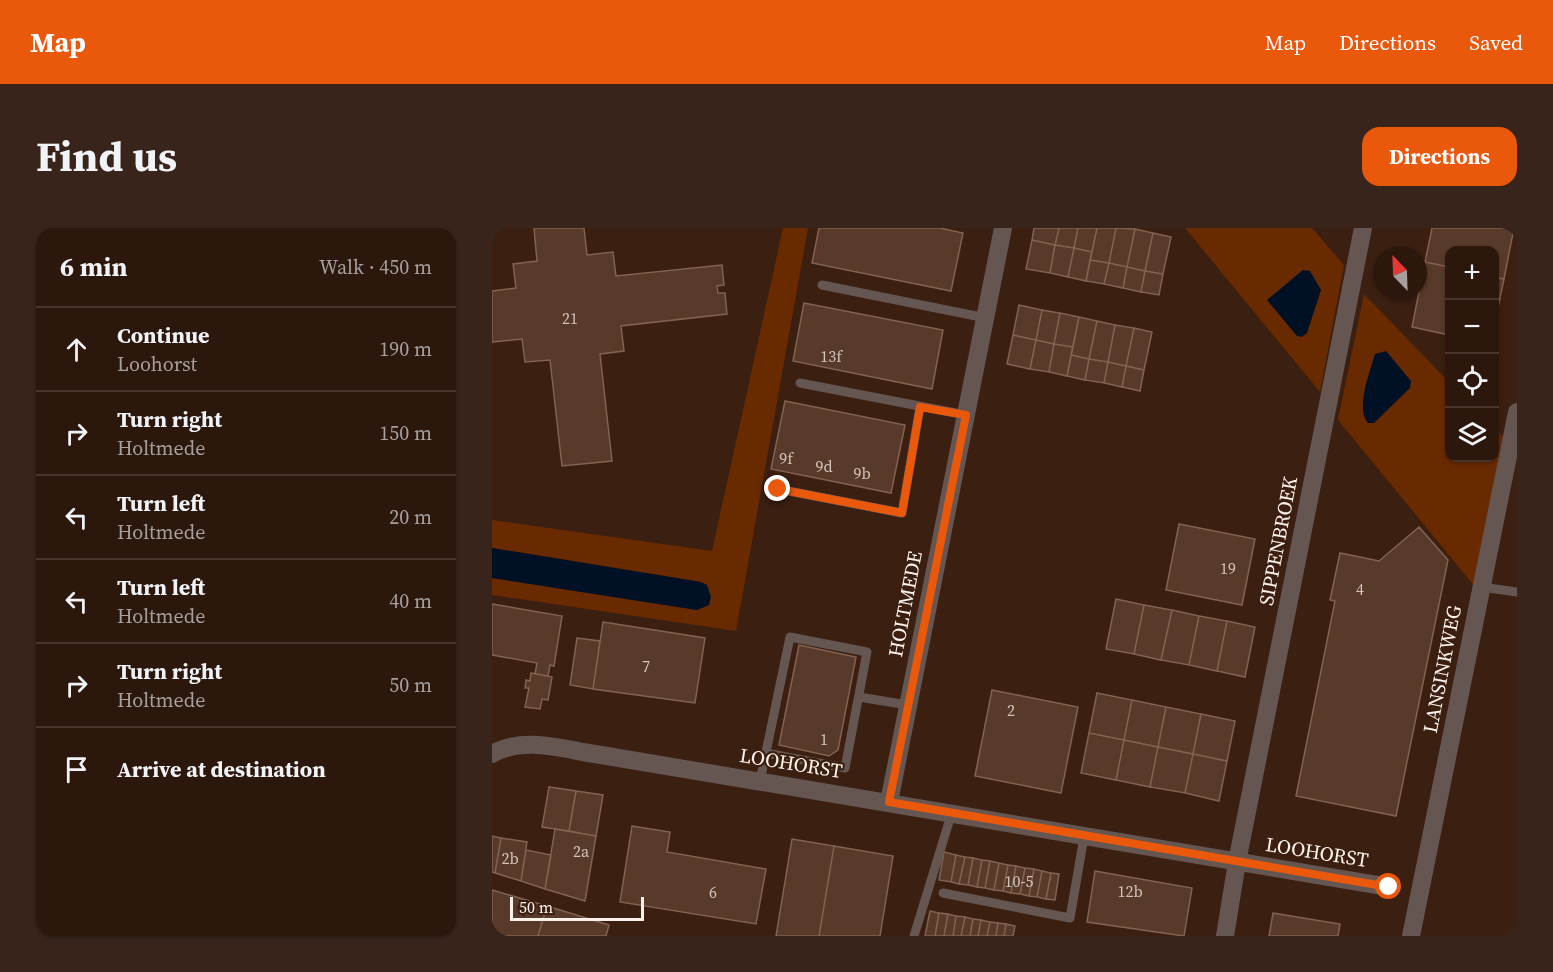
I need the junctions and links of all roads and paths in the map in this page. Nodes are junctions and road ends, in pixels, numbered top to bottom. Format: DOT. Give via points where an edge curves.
graph roads {
  1 [pos="1003,228"];
  2 [pos="1363,228"];
  3 [pos="822,285"];
  4 [pos="986,318"];
  5 [pos="800,383"];
  6 [pos="920,407"];
  7 [pos="1517,412"];
  8 [pos="966,415"];
  9 [pos="778,489"];
  10 [pos="1481,587"];
  11 [pos="1517,592"];
  12 [pos="859,697"];
  13 [pos="908,705"];
  14 [pos="766,753"];
  15 [pos="492,754"];
  16 [pos="760,781"];
  17 [pos="889,802"];
  18 [pos="952,812"];
  19 [pos="1084,837"];
  20 [pos="1237,862"];
  21 [pos="1389,887"];
  22 [pos="943,893"];
  23 [pos="914,936"];
  24 [pos="1225,936"];
  25 [pos="1411,936"];
  1 -- 4 [label="street, HOLTMEDE"];
  2 -- 20 [label="street, SIPPENBROEK"];
  3 -- 4 [label="lane"];
  4 -- 8 [label="street, HOLTMEDE"];
  5 -- 6 [label="lane"];
  6 -- 8 [label="lane"];
  6 -- 9 [label="lane" via="902,513"];
  7 -- 10 [label="street, LANSINKWEG"];
  8 -- 13 [label="street, HOLTMEDE"];
  10 -- 11 [label="lane"];
  10 -- 25 [label="street, LANSINKWEG"];
  12 -- 13 [label="lane"];
  12 -- 14 [label="lane" via="845,768"];
  12 -- 14 [label="lane" via="867,652 790,637"];
  13 -- 17 [label="street, HOLTMEDE"];
  14 -- 16 [label="lane"];
  15 -- 16 [label="street, LOOHORST" via="514,744 528,744"];
  16 -- 17 [label="street, LOOHORST"];
  17 -- 18 [label="street, LOOHORST"];
  18 -- 19 [label="street, LOOHORST"];
  18 -- 23 [label="lane"];
  19 -- 20 [label="street, LOOHORST"];
  19 -- 22 [label="lane" via="1070,918"];
  20 -- 21 [label="street, LOOHORST"];
  20 -- 24 [label="street, LOOHORST"];
}
